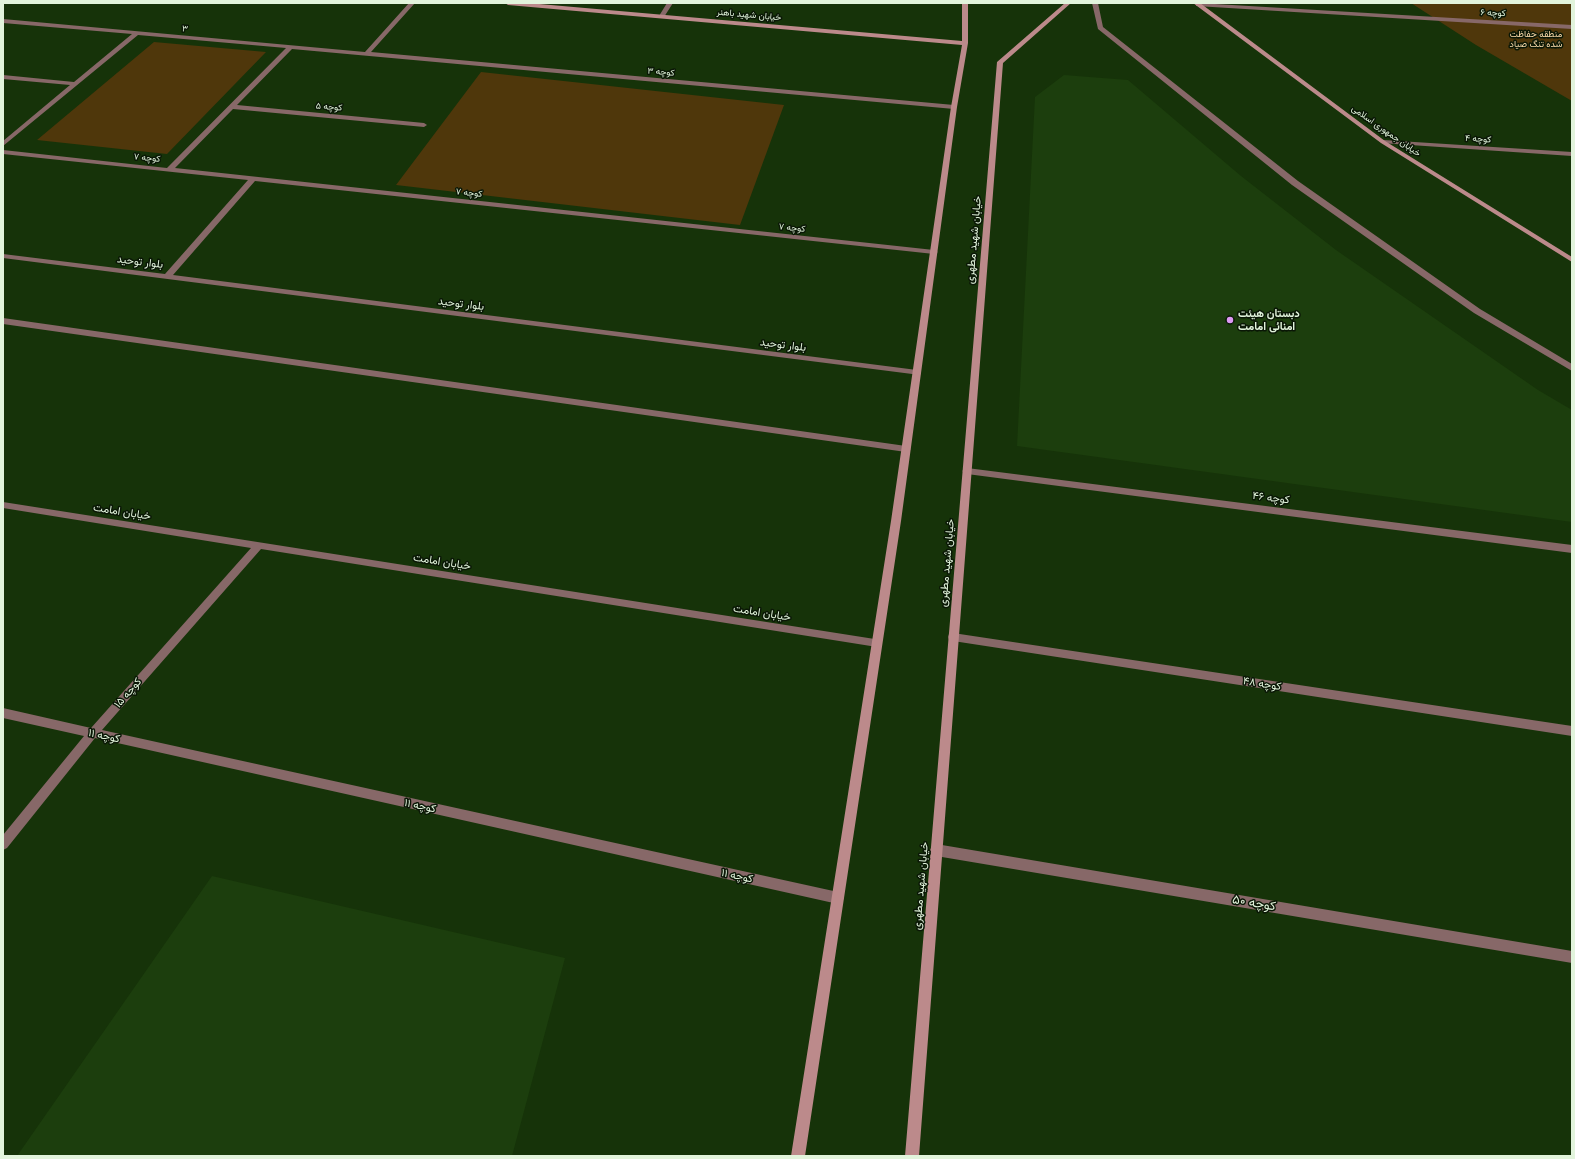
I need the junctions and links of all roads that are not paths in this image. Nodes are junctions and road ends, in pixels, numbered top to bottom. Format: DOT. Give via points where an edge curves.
graph roads {
  1 [pos="412,3"];
  2 [pos="508,3"];
  3 [pos="670,3"];
  4 [pos="965,3"];
  5 [pos="1068,3"];
  6 [pos="1095,3"];
  7 [pos="1197,4"];
  8 [pos="662,16"];
  9 [pos="3,21"];
  10 [pos="1572,26"];
  11 [pos="137,33"];
  12 [pos="965,43"];
  13 [pos="291,47"];
  14 [pos="366,54"];
  15 [pos="3,77"];
  16 [pos="75,84"];
  17 [pos="232,107"];
  18 [pos="954,107"];
  19 [pos="424,125"];
  20 [pos="1383,142"];
  21 [pos="3,144"];
  22 [pos="3,152"];
  23 [pos="1572,154"];
  24 [pos="170,169"];
  25 [pos="254,178"];
  26 [pos="934,252"];
  27 [pos="3,256"];
  28 [pos="1572,260"];
  29 [pos="167,277"];
  30 [pos="3,321"];
  31 [pos="1572,368"];
  32 [pos="917,373"];
  33 [pos="906,449"];
  34 [pos="967,471"];
  35 [pos="3,505"];
  36 [pos="258,546"];
  37 [pos="1572,549"];
  38 [pos="953,637"];
  39 [pos="877,643"];
  40 [pos="3,713"];
  41 [pos="1572,731"];
  42 [pos="93,733"];
  43 [pos="3,844"];
  44 [pos="936,850"];
  45 [pos="838,898"];
  46 [pos="1572,957"];
  47 [pos="798,1156"];
  48 [pos="912,1156"];
  1 -- 14 [label="street"];
  2 -- 8 [label="street, خیابان شهید باهنر"];
  3 -- 8 [label="street"];
  4 -- 12 [label="street"];
  5 -- 34 [label="street, خیابان شهید مطهری" via="1000,62"];
  6 -- 31 [label="street" via="1100,28 1295,183 1477,310"];
  7 -- 10 [label="street, کوچه ۶"];
  7 -- 20 [label="street, خیابان جمهوری اسلامی"];
  8 -- 12 [label="street, خیابان شهید باهنر"];
  9 -- 11 [label="street, ۳"];
  11 -- 13 [label="street, ۳"];
  11 -- 16 [label="street"];
  12 -- 18 [label="street"];
  13 -- 14 [label="street, ۳"];
  13 -- 17 [label="street"];
  14 -- 18 [label="street, کوچه ۳"];
  15 -- 16 [label="street"];
  16 -- 21 [label="street"];
  17 -- 19 [label="street, کوچه ۵"];
  17 -- 24 [label="street"];
  18 -- 26 [label="street"];
  20 -- 23 [label="street, کوچه ۴"];
  20 -- 28 [label="street, خیابان جمهوری اسلامی"];
  22 -- 24 [label="street, کوچه ۷"];
  24 -- 25 [label="street, کوچه ۷"];
  25 -- 26 [label="street, کوچه ۷"];
  25 -- 29 [label="street"];
  26 -- 32 [label="street"];
  27 -- 29 [label="street, بلوار توحید"];
  29 -- 32 [label="street, بلوار توحید"];
  30 -- 33 [label="street"];
  32 -- 33 [label="street"];
  33 -- 39 [label="street"];
  34 -- 37 [label="street, کوچه ۴۶"];
  34 -- 38 [label="street, خیابان شهید مطهری"];
  35 -- 36 [label="street, خیابان امامت"];
  36 -- 39 [label="street, خیابان امامت"];
  36 -- 42 [label="street, کوچه ۱۵"];
  38 -- 41 [label="street, کوچه ۴۸"];
  38 -- 44 [label="street, خیابان شهید مطهری"];
  39 -- 45 [label="street"];
  40 -- 42 [label="street, کوچه ۱۱"];
  42 -- 43 [label="street, کوچه ۱۵"];
  42 -- 45 [label="street, کوچه ۱۱"];
  44 -- 46 [label="street, کوچه ۵۰"];
  44 -- 48 [label="street, خیابان شهید مطهری"];
  45 -- 47 [label="street"];
}
